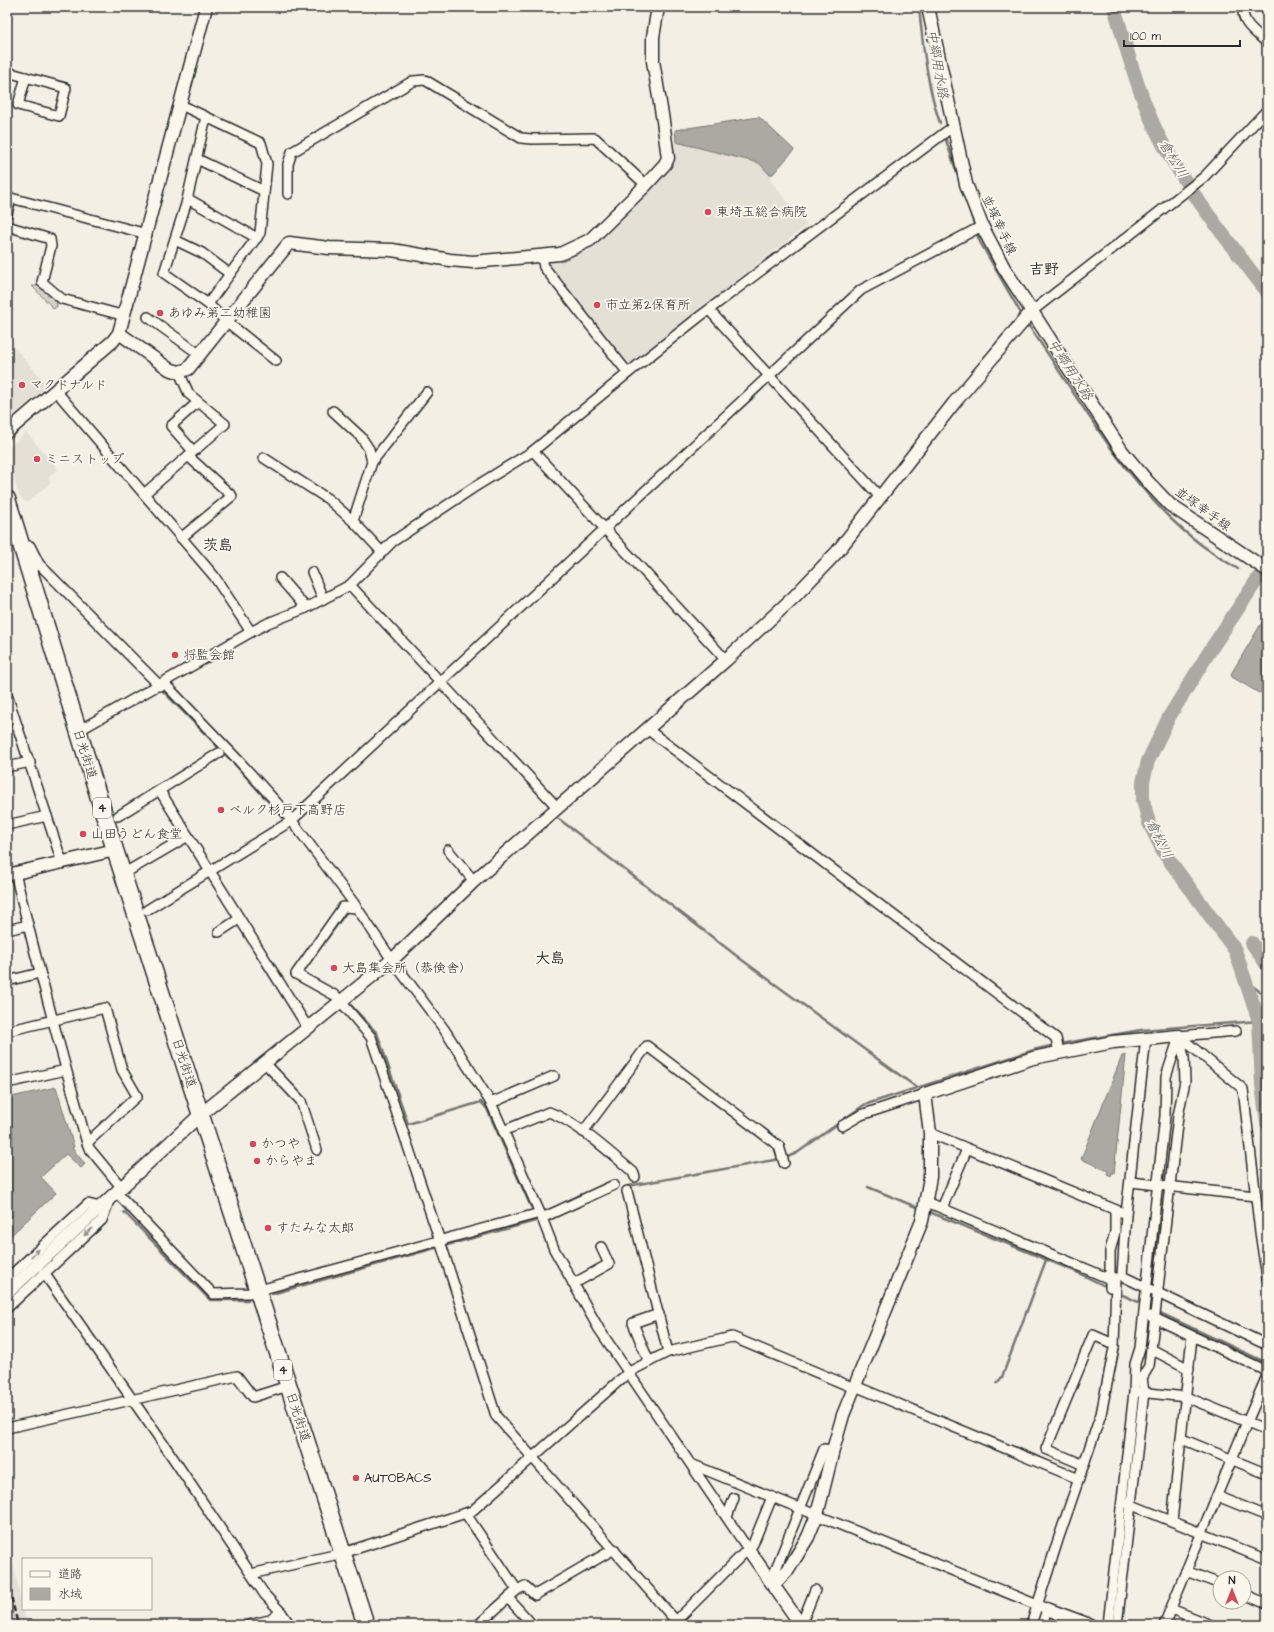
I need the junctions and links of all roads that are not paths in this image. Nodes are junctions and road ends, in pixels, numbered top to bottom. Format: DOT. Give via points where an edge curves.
graph roads {
  1 [pos="206,7"];
  2 [pos="658,7"];
  3 [pos="928,7"];
  4 [pos="1243,7"];
  5 [pos="1267,43"];
  6 [pos="7,72"];
  7 [pos="26,77"];
  8 [pos="181,106"];
  9 [pos="1267,110"];
  10 [pos="206,117"];
  11 [pos="953,128"];
  12 [pos="197,158"];
  13 [pos="642,181"];
  14 [pos="264,191"];
  15 [pos="288,194"];
  16 [pos="9,198"];
  17 [pos="188,199"];
  18 [pos="7,214"];
  19 [pos="7,226"];
  20 [pos="982,226"];
  21 [pos="146,234"];
  22 [pos="257,238"];
  23 [pos="174,240"];
  24 [pos="542,257"];
  25 [pos="230,274"];
  26 [pos="208,304"];
  27 [pos="709,310"];
  28 [pos="1031,312"];
  29 [pos="125,316"];
  30 [pos="148,317"];
  31 [pos="226,321"];
  32 [pos="119,333"];
  33 [pos="200,354"];
  34 [pos="276,361"];
  35 [pos="179,372"];
  36 [pos="628,373"];
  37 [pos="768,376"];
  38 [pos="56,391"];
  39 [pos="427,392"];
  40 [pos="198,402"];
  41 [pos="333,411"];
  42 [pos="7,432"];
  43 [pos="533,451"];
  44 [pos="191,454"];
  45 [pos="264,458"];
  46 [pos="372,462"];
  47 [pos="144,494"];
  48 [pos="880,497"];
  49 [pos="7,499"];
  50 [pos="353,521"];
  51 [pos="606,528"];
  52 [pos="181,538"];
  53 [pos="21,548"];
  54 [pos="382,551"];
  55 [pos="1267,570"];
  56 [pos="312,572"];
  57 [pos="280,578"];
  58 [pos="350,585"];
  59 [pos="324,599"];
  60 [pos="306,608"];
  61 [pos="251,632"];
  62 [pos="726,660"];
  63 [pos="440,683"];
  64 [pos="162,684"];
  65 [pos="7,695"];
  66 [pos="10,712"];
  67 [pos="647,729"];
  68 [pos="78,731"];
  69 [pos="219,753"];
  70 [pos="30,762"];
  71 [pos="7,767"];
  72 [pos="160,791"];
  73 [pos="557,807"];
  74 [pos="47,816"];
  75 [pos="118,816"];
  76 [pos="291,821"];
  77 [pos="7,825"];
  78 [pos="188,836"];
  79 [pos="115,850"];
  80 [pos="448,850"];
  81 [pos="62,862"];
  82 [pos="209,871"];
  83 [pos="11,874"];
  84 [pos="123,874"];
  85 [pos="474,881"];
  86 [pos="357,908"];
  87 [pos="147,910"];
  88 [pos="239,919"];
  89 [pos="28,925"];
  90 [pos="7,930"];
  91 [pos="219,932"];
  92 [pos="392,960"];
  93 [pos="40,973"];
  94 [pos="7,981"];
  95 [pos="341,1002"];
  96 [pos="53,1020"];
  97 [pos="308,1028"];
  98 [pos="7,1031"];
  99 [pos="1236,1031"];
  100 [pos="1179,1036"];
  101 [pos="1146,1038"];
  102 [pos="1059,1053"];
  103 [pos="265,1063"];
  104 [pos="66,1070"];
  105 [pos="554,1076"];
  106 [pos="7,1083"];
  107 [pos="925,1094"];
  108 [pos="491,1103"];
  109 [pos="200,1115"];
  110 [pos="842,1126"];
  111 [pos="503,1131"];
  112 [pos="583,1132"];
  113 [pos="930,1133"];
  114 [pos="87,1143"];
  115 [pos="967,1148"];
  116 [pos="317,1150"];
  117 [pos="784,1164"];
  118 [pos="635,1177"];
  119 [pos="1131,1182"];
  120 [pos="614,1185"];
  121 [pos="1157,1185"];
  122 [pos="1170,1186"];
  123 [pos="627,1191"];
  124 [pos="1255,1196"];
  125 [pos="112,1197"];
  126 [pos="927,1202"];
  127 [pos="942,1208"];
  128 [pos="1115,1210"];
  129 [pos="1126,1214"];
  130 [pos="541,1215"];
  131 [pos="440,1241"];
  132 [pos="601,1247"];
  133 [pos="42,1268"];
  134 [pos="1116,1278"];
  135 [pos="1267,1278"];
  136 [pos="7,1279"];
  137 [pos="573,1284"];
  138 [pos="1145,1287"];
  139 [pos="258,1291"];
  140 [pos="1157,1292"];
  141 [pos="7,1293"];
  142 [pos="7,1308"];
  143 [pos="659,1314"];
  144 [pos="1143,1314"];
  145 [pos="1154,1318"];
  146 [pos="1192,1337"];
  147 [pos="1109,1342"];
  148 [pos="1267,1345"];
  149 [pos="1150,1349"];
  150 [pos="668,1352"];
  151 [pos="649,1362"];
  152 [pos="1136,1364"];
  153 [pos="1149,1366"];
  154 [pos="1189,1369"];
  155 [pos="1267,1371"];
  156 [pos="629,1372"];
  157 [pos="1267,1376"];
  158 [pos="288,1386"];
  159 [pos="855,1387"];
  160 [pos="1134,1392"];
  161 [pos="1144,1392"];
  162 [pos="1186,1397"];
  163 [pos="131,1399"];
  164 [pos="1247,1422"];
  165 [pos="7,1428"];
  166 [pos="1267,1430"];
  167 [pos="1182,1439"];
  168 [pos="833,1450"];
  169 [pos="533,1456"];
  170 [pos="1232,1460"];
  171 [pos="691,1464"];
  172 [pos="1082,1464"];
  173 [pos="1267,1474"];
  174 [pos="1079,1479"];
  175 [pos="1217,1496"];
  176 [pos="772,1497"];
  177 [pos="734,1498"];
  178 [pos="1122,1501"];
  179 [pos="1132,1505"];
  180 [pos="800,1508"];
  181 [pos="466,1514"];
  182 [pos="817,1515"];
  183 [pos="1267,1516"];
  184 [pos="727,1517"];
  185 [pos="1172,1521"];
  186 [pos="1202,1533"];
  187 [pos="748,1549"];
  188 [pos="614,1550"];
  189 [pos="343,1553"];
  190 [pos="1267,1560"];
  191 [pos="1186,1571"];
  192 [pos="251,1574"];
  193 [pos="1212,1581"];
  194 [pos="773,1585"];
  195 [pos="517,1590"];
  196 [pos="815,1590"];
  197 [pos="1252,1597"];
  198 [pos="508,1598"];
  199 [pos="1267,1604"];
  200 [pos="1042,1608"];
  201 [pos="1171,1609"];
  202 [pos="281,1612"];
  203 [pos="528,1621"];
  204 [pos="674,1623"];
  205 [pos="481,1624"];
  206 [pos="249,1625"];
  207 [pos="290,1625"];
  208 [pos="366,1625"];
  209 [pos="801,1625"];
  210 [pos="1031,1625"];
  211 [pos="1042,1625"];
  212 [pos="1090,1625"];
  213 [pos="1108,1625"];
  214 [pos="1117,1625"];
  215 [pos="1164,1625"];
  216 [pos="1211,1625"];
  1 -- 8 [label="street"];
  2 -- 13 [label="street" via="653,37 653,61 668,158 665,164"];
  3 -- 11 [label="street, 並塚幸手線"];
  4 -- 5 [label="street" via="1242,15 1246,24"];
  6 -- 7 [label="street"];
  7 -- 7 [label="street" via="18,105 59,116 66,88"];
  8 -- 10 [label="street"];
  8 -- 21 [label="street"];
  9 -- 28 [label="street" via="1204,177 1183,195"];
  10 -- 12 [label="street"];
  10 -- 14 [label="street" via="260,143 267,164"];
  11 -- 20 [label="street, 並塚幸手線" via="966,184"];
  11 -- 27 [label="street" via="862,193"];
  12 -- 14 [label="street"];
  12 -- 17 [label="street"];
  13 -- 15 [label="street" via="595,138 521,138 421,79 377,101 292,152 288,164"];
  13 -- 24 [label="street" via="590,240 569,251"];
  14 -- 22 [label="street" via="260,233"];
  16 -- 18 [label="street"];
  16 -- 21 [label="street"];
  17 -- 22 [label="street"];
  17 -- 23 [label="street"];
  19 -- 29 [label="street" via="50,239 51,246 42,282 56,295 62,299"];
  20 -- 28 [label="street, 並塚幸手線"];
  20 -- 37 [label="street" via="861,290"];
  21 -- 29 [label="street"];
  22 -- 25 [label="street"];
  23 -- 25 [label="street" via="202,253"];
  23 -- 26 [label="street" via="164,273"];
  24 -- 31 [label="street" via="467,262 392,250 329,248 289,243"];
  24 -- 36 [label="street" via="544,267"];
  25 -- 26 [label="street"];
  26 -- 31 [label="street"];
  27 -- 36 [label="street"];
  27 -- 37 [label="street"];
  28 -- 48 [label="street" via="954,403"];
  28 -- 55 [label="street, 並塚幸手線" via="1122,451 1149,483 1170,505"];
  29 -- 32 [label="street"];
  30 -- 33 [label="street"];
  31 -- 33 [label="street"];
  31 -- 34 [label="street"];
  32 -- 35 [label="street" via="169,369"];
  32 -- 38 [label="street"];
  33 -- 35 [label="street" via="188,369"];
  35 -- 40 [label="street" via="189,394"];
  36 -- 43 [label="street"];
  37 -- 48 [label="street"];
  37 -- 51 [label="street"];
  38 -- 42 [label="street"];
  38 -- 47 [label="street"];
  39 -- 46 [label="street"];
  40 -- 44 [label="street" via="172,426"];
  40 -- 44 [label="street" via="225,424"];
  41 -- 46 [label="street" via="361,437 369,449"];
  43 -- 51 [label="street"];
  43 -- 54 [label="street" via="473,488"];
  44 -- 47 [label="street"];
  44 -- 52 [label="street" via="232,496"];
  45 -- 50 [label="street" via="328,499"];
  46 -- 50 [label="street"];
  47 -- 52 [label="street"];
  48 -- 62 [label="street" via="811,581"];
  49 -- 53 [label="highway, 日光街道 / 4"];
  50 -- 54 [label="street"];
  51 -- 62 [label="street"];
  51 -- 63 [label="street"];
  52 -- 61 [label="street" via="214,576"];
  53 -- 64 [label="street" via="30,546 39,564"];
  53 -- 68 [label="highway, 日光街道 / 4"];
  54 -- 58 [label="street"];
  56 -- 59 [label="street"];
  57 -- 60 [label="street"];
  58 -- 59 [label="street"];
  58 -- 63 [label="street"];
  59 -- 60 [label="street"];
  60 -- 61 [label="street"];
  61 -- 64 [label="street"];
  62 -- 67 [label="street"];
  63 -- 73 [label="street"];
  63 -- 76 [label="street"];
  64 -- 68 [label="street"];
  64 -- 76 [label="street" via="239,761"];
  65 -- 66 [label="street"];
  66 -- 70 [label="street"];
  67 -- 73 [label="street"];
  67 -- 102 [label="street" via="1056,1038"];
  68 -- 79 [label="highway, 日光街道 / 4"];
  69 -- 72 [label="street"];
  70 -- 71 [label="street"];
  70 -- 74 [label="street"];
  72 -- 75 [label="street"];
  72 -- 78 [label="street"];
  73 -- 85 [label="street"];
  74 -- 77 [label="street"];
  74 -- 81 [label="street"];
  76 -- 82 [label="street"];
  76 -- 86 [label="street"];
  78 -- 82 [label="street"];
  78 -- 84 [label="street"];
  79 -- 81 [label="street"];
  79 -- 84 [label="highway, 日光街道 / 4"];
  80 -- 85 [label="street"];
  81 -- 83 [label="street"];
  82 -- 87 [label="street"];
  82 -- 88 [label="street"];
  83 -- 89 [label="street"];
  84 -- 109 [label="highway, 日光街道 / 4"];
  85 -- 92 [label="street"];
  86 -- 92 [label="street"];
  86 -- 95 [label="street" via="343,907 296,974 336,996"];
  88 -- 91 [label="street"];
  88 -- 97 [label="street"];
  89 -- 90 [label="street"];
  89 -- 93 [label="street"];
  92 -- 95 [label="street"];
  92 -- 108 [label="street" via="444,1029"];
  93 -- 94 [label="street"];
  93 -- 96 [label="street"];
  95 -- 97 [label="street"];
  95 -- 131 [label="street" via="371,1037"];
  96 -- 98 [label="street"];
  96 -- 104 [label="street"];
  96 -- 114 [label="street" via="105,1008 122,1070 137,1096"];
  97 -- 103 [label="street"];
  99 -- 100 [label="street"];
  100 -- 101 [label="street"];
  100 -- 121 [label="street" via="1166,1077 1165,1116"];
  100 -- 122 [label="street" via="1184,1057 1185,1081"];
  100 -- 124 [label="street" via="1243,1089"];
  101 -- 102 [label="street"];
  101 -- 119 [label="street"];
  102 -- 107 [label="street" via="1033,1058"];
  103 -- 109 [label="street"];
  103 -- 116 [label="street" via="301,1100"];
  104 -- 106 [label="street"];
  104 -- 114 [label="street"];
  105 -- 108 [label="street"];
  107 -- 110 [label="street" via="861,1115"];
  107 -- 113 [label="street"];
  108 -- 111 [label="street"];
  109 -- 125 [label="street"];
  109 -- 139 [label="highway, 日光街道 / 4"];
  111 -- 112 [label="street" via="549,1112"];
  111 -- 130 [label="street"];
  112 -- 117 [label="street" via="647,1046 779,1146"];
  112 -- 118 [label="street" via="633,1172"];
  113 -- 115 [label="street"];
  113 -- 126 [label="street"];
  114 -- 125 [label="street"];
  115 -- 127 [label="street"];
  115 -- 128 [label="street"];
  119 -- 121 [label="street"];
  119 -- 129 [label="street"];
  120 -- 130 [label="street"];
  121 -- 122 [label="street"];
  121 -- 138 [label="street"];
  122 -- 124 [label="street"];
  122 -- 140 [label="street"];
  123 -- 143 [label="street"];
  124 -- 135 [label="street"];
  125 -- 133 [label="street"];
  136 -- 125 [label="street, one-way" via="88,1204"];
  125 -- 139 [label="street" via="213,1294"];
  126 -- 127 [label="street"];
  126 -- 159 [label="street" via="922,1221"];
  127 -- 134 [label="street"];
  128 -- 129 [label="street"];
  128 -- 134 [label="street" via="1115,1232 1110,1251"];
  129 -- 134 [label="street"];
  130 -- 131 [label="street"];
  130 -- 137 [label="street" via="554,1249"];
  131 -- 139 [label="street"];
  131 -- 169 [label="street" via="496,1416"];
  132 -- 137 [label="street" via="609,1264"];
  133 -- 141 [label="street"];
  133 -- 142 [label="street"];
  133 -- 163 [label="street"];
  134 -- 138 [label="street"];
  134 -- 147 [label="street"];
  134 -- 172 [label="street" via="1114,1348 1101,1414"];
  137 -- 156 [label="street" via="599,1330"];
  138 -- 140 [label="street"];
  138 -- 144 [label="street"];
  139 -- 158 [label="highway, 日光街道 / 4"];
  140 -- 145 [label="street"];
  140 -- 148 [label="street"];
  143 -- 150 [label="street"];
  143 -- 151 [label="street" via="633,1323"];
  144 -- 145 [label="street"];
  144 -- 152 [label="street"];
  145 -- 146 [label="street"];
  145 -- 149 [label="street"];
  146 -- 154 [label="street"];
  146 -- 155 [label="street"];
  147 -- 172 [label="street" via="1096,1412"];
  147 -- 172 [label="street" via="1093,1335 1046,1449"];
  149 -- 153 [label="street"];
  149 -- 154 [label="street"];
  150 -- 151 [label="street"];
  150 -- 159 [label="street" via="732,1337"];
  151 -- 156 [label="street"];
  152 -- 153 [label="street"];
  152 -- 160 [label="street"];
  153 -- 161 [label="street" via="1142,1378"];
  154 -- 162 [label="street"];
  156 -- 169 [label="street"];
  156 -- 171 [label="street"];
  157 -- 164 [label="street"];
  158 -- 163 [label="street" via="253,1397 237,1376"];
  158 -- 189 [label="highway, 日光街道 / 4"];
  159 -- 168 [label="street" via="843,1415"];
  159 -- 174 [label="street"];
  160 -- 161 [label="street"];
  160 -- 178 [label="street"];
  161 -- 162 [label="street"];
  161 -- 179 [label="street"];
  162 -- 164 [label="street"];
  162 -- 167 [label="street"];
  163 -- 165 [label="street"];
  163 -- 192 [label="street"];
  164 -- 166 [label="street"];
  164 -- 170 [label="street"];
  167 -- 170 [label="street"];
  167 -- 185 [label="street"];
  168 -- 180 [label="street" via="824,1449"];
  168 -- 182 [label="street"];
  169 -- 181 [label="street"];
  169 -- 188 [label="street"];
  170 -- 173 [label="street"];
  170 -- 175 [label="street"];
  171 -- 176 [label="street"];
  171 -- 184 [label="street"];
  172 -- 174 [label="street"];
  174 -- 200 [label="street" via="1058,1540"];
  175 -- 183 [label="street"];
  175 -- 186 [label="street"];
  176 -- 180 [label="street"];
  176 -- 187 [label="street" via="753,1544"];
  177 -- 184 [label="street"];
  178 -- 179 [label="street"];
  178 -- 213 [label="street"];
  179 -- 185 [label="street"];
  179 -- 214 [label="street"];
  180 -- 182 [label="street"];
  180 -- 194 [label="street" via="775,1571"];
  181 -- 189 [label="street"];
  181 -- 195 [label="street"];
  182 -- 194 [label="street" via="808,1537 788,1570"];
  182 -- 200 [label="street"];
  184 -- 187 [label="street"];
  185 -- 186 [label="street"];
  186 -- 190 [label="street"];
  186 -- 191 [label="street"];
  187 -- 194 [label="street"];
  187 -- 204 [label="street"];
  188 -- 195 [label="street" via="535,1595 525,1586"];
  188 -- 204 [label="street"];
  189 -- 192 [label="street"];
  189 -- 208 [label="highway, 日光街道 / 4"];
  191 -- 193 [label="street"];
  191 -- 201 [label="street"];
  192 -- 202 [label="street" via="264,1595"];
  194 -- 209 [label="street"];
  195 -- 198 [label="street"];
  196 -- 209 [label="street"];
  197 -- 199 [label="street"];
  198 -- 203 [label="street"];
  198 -- 205 [label="street"];
  200 -- 210 [label="street"];
  200 -- 211 [label="street"];
  200 -- 212 [label="street"];
  201 -- 215 [label="street"];
  201 -- 216 [label="street"];
  202 -- 206 [label="street" via="270,1620"];
  202 -- 207 [label="street"];
}
